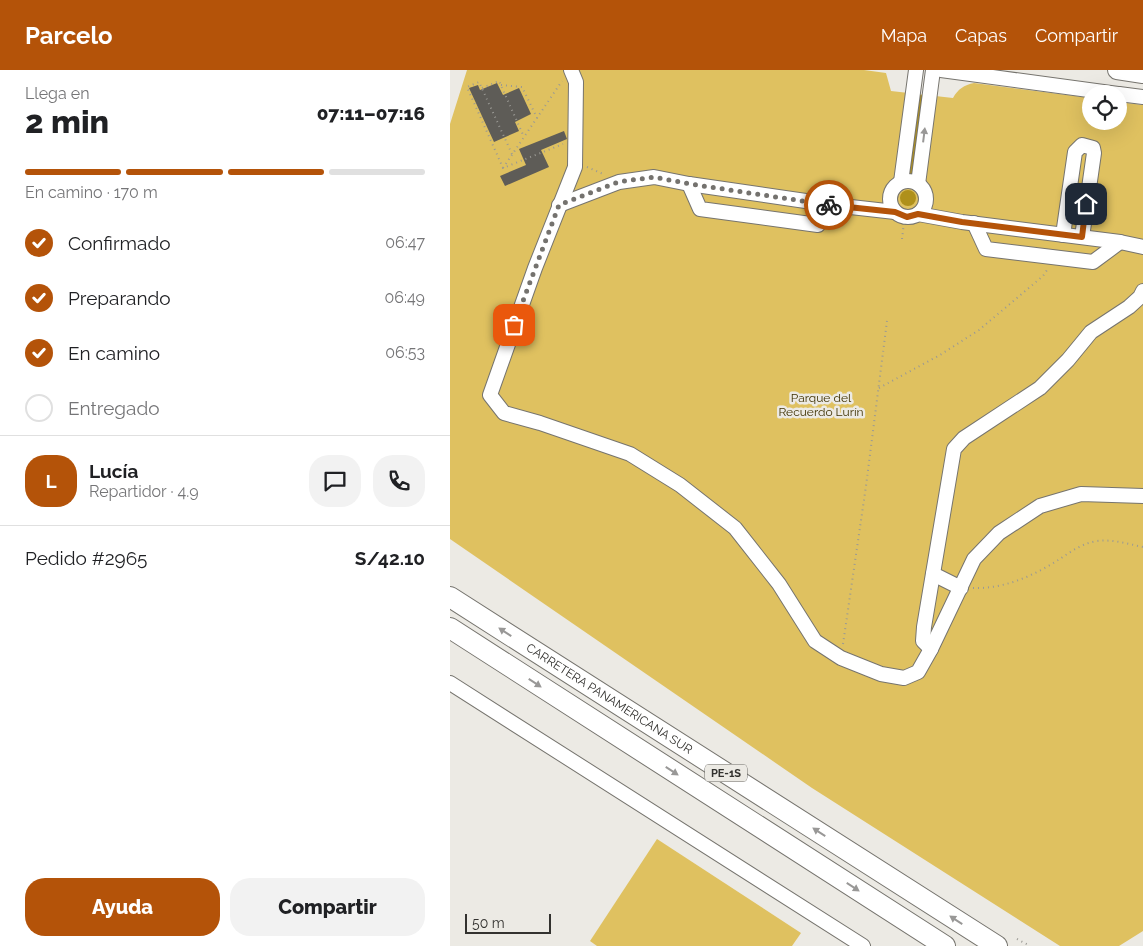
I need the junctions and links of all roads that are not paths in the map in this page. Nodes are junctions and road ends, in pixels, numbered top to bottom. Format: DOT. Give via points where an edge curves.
graph roads {
  1 [pos="916,70"];
  2 [pos="932,70"];
  3 [pos="941,70"];
  4 [pos="1117,70"];
  5 [pos="567,74"];
  6 [pos="1143,74"];
  7 [pos="1082,89"];
  8 [pos="1127,95"];
  9 [pos="1143,97"];
  10 [pos="901,182"];
  11 [pos="690,184"];
  12 [pos="918,184"];
  13 [pos="559,205"];
  14 [pos="833,205"];
  15 [pos="906,214"];
  16 [pos="974,223"];
  17 [pos="1063,235"];
  18 [pos="1082,237"];
  19 [pos="1120,242"];
  20 [pos="1143,247"];
  21 [pos="1143,291"];
  22 [pos="1143,496"];
  23 [pos="933,574"];
  24 [pos="961,588"];
  25 [pos="452,598"];
  26 [pos="450,628"];
  27 [pos="931,649"];
  28 [pos="450,683"];
  29 [pos="863,946"];
  30 [pos="945,946"];
  31 [pos="997,946"];
  1 -- 10 [label="street"];
  12 -- 2 [label="street, one-way"];
  3 -- 7 [label="street"];
  4 -- 6 [label="main road"];
  5 -- 13 [label="street" via="576,82 576,163"];
  8 -- 9 [label="street"];
  10 -- 12 [label="street" via="909,180"];
  10 -- 15 [label="street" via="894,186 889,196 892,208"];
  11 -- 13 [label="street" via="654,177 618,182"];
  11 -- 14 [label="street"];
  11 -- 14 [label="street" via="700,209 818,225"];
  12 -- 15 [label="street" via="926,199 922,210"];
  13 -- 27 [label="street" via="490,395 504,413 630,454 680,485 735,528 779,584 815,641 841,658 881,674 904,678 918,672"];
  14 -- 15 [label="street"];
  15 -- 16 [label="street"];
  16 -- 17 [label="street"];
  16 -- 19 [label="street" via="986,249 1094,262"];
  17 -- 18 [label="street"];
  17 -- 18 [label="street" via="1075,152 1082,145 1092,148 1094,153"];
  18 -- 19 [label="street"];
  19 -- 20 [label="street"];
  21 -- 23 [label="street" via="1129,307 1091,332 1040,388 964,438 954,449"];
  22 -- 24 [label="street" via="1081,494 1040,506 999,533 974,559"];
  23 -- 24 [label="street"];
  23 -- 27 [label="street" via="923,640"];
  24 -- 27 [label="street"];
  31 -- 25 [label="highway, CARRETERA PANAMERICANA SUR / PE-1S, one-way"];
  26 -- 30 [label="highway, PE-1S, one-way"];
  28 -- 29 [label="street"];
}
